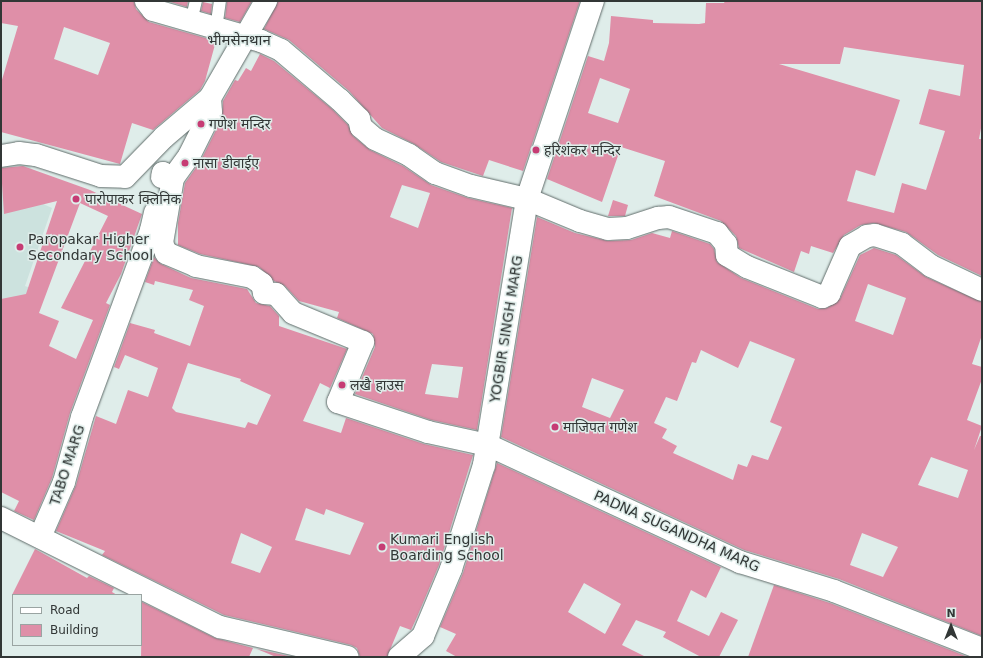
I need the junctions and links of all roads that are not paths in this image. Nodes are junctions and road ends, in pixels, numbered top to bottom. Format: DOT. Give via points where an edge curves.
graph roads {
  1 [pos="146,1"];
  2 [pos="196,1"];
  3 [pos="220,1"];
  4 [pos="266,1"];
  5 [pos="593,1"];
  6 [pos="191,22"];
  7 [pos="216,29"];
  8 [pos="247,37"];
  9 [pos="210,98"];
  10 [pos="1,156"];
  11 [pos="173,178"];
  12 [pos="526,199"];
  13 [pos="982,290"];
  14 [pos="488,446"];
  15 [pos="1,518"];
  16 [pos="40,537"];
  17 [pos="974,650"];
  18 [pos="408,655"];
  19 [pos="348,657"];
  1 -- 6 [label="street" via="153,10"];
  2 -- 6 [label="lane"];
  3 -- 7 [label="lane"];
  4 -- 8 [label="street"];
  5 -- 12 [label="street, YOGBIR SINGH MARG"];
  6 -- 7 [label="street"];
  7 -- 8 [label="street"];
  8 -- 9 [label="street"];
  8 -- 12 [label="street" via="281,50 340,100 359,119 361,127 375,139 409,155 434,173 471,186"];
  9 -- 10 [label="street" via="164,137 125,176 101,176 36,155 19,153"];
  9 -- 11 [label="street" via="211,112 189,156"];
  11 -- 14 [label="street, PADNA SUGANDHA MARG" via="162,243 166,253 196,266 252,277 262,284 264,294 276,294 293,313 345,332 363,342 338,402 428,432"];
  11 -- 16 [label="street, TABO MARG" via="163,173 151,230 82,417 64,482"];
  12 -- 13 [label="street" via="574,219 608,229 627,228 669,217 717,233 726,244 727,255 747,267 822,297 829,294 850,246 866,236 875,235 902,244 931,266"];
  12 -- 14 [label="street, YOGBIR SINGH MARG"];
  14 -- 17 [label="street, PADNA SUGANDHA MARG" via="740,562 834,591"];
  14 -- 18 [label="street, YOGBIR SINGH MARG" via="451,569 423,636"];
  15 -- 16 [label="street"];
  16 -- 19 [label="street" via="220,626"];
}
